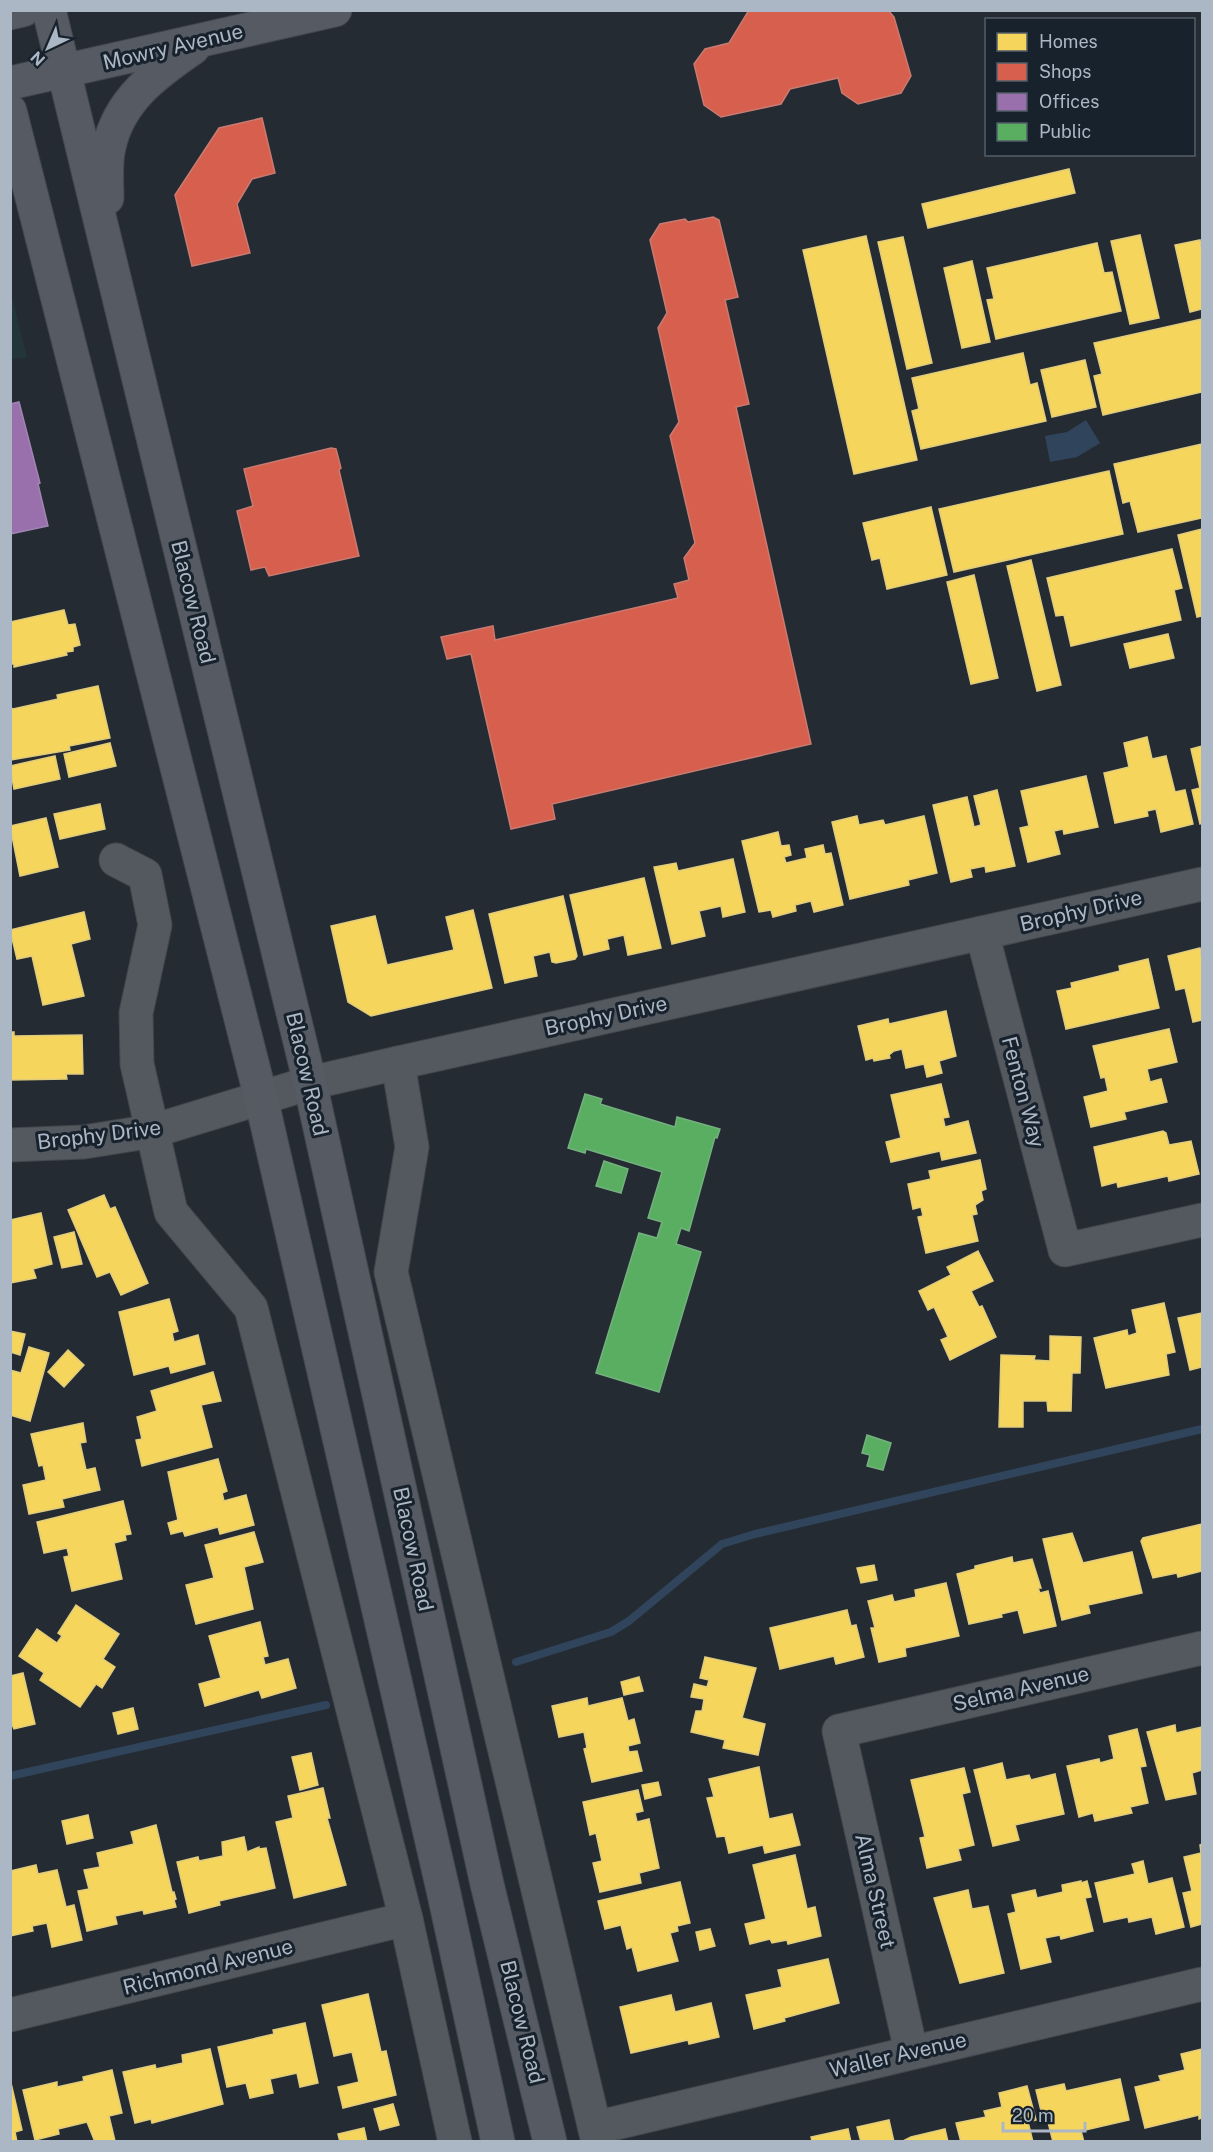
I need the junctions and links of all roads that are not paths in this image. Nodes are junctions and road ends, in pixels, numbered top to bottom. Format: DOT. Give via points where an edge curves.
graph roads {
  1 [pos="23,10"];
  2 [pos="49,10"];
  3 [pos="335,10"];
  4 [pos="10,13"];
  5 [pos="204,40"];
  6 [pos="64,71"];
  7 [pos="10,83"];
  8 [pos="10,111"];
  9 [pos="10,178"];
  10 [pos="34,203"];
  11 [pos="112,266"];
  12 [pos="116,860"];
  13 [pos="1203,884"];
  14 [pos="982,933"];
  15 [pos="398,1063"];
  16 [pos="310,1083"];
  17 [pos="261,1098"];
  18 [pos="153,1131"];
  19 [pos="10,1145"];
  20 [pos="1203,1220"];
  21 [pos="1203,1648"];
  22 [pos="839,1731"];
  23 [pos="406,1919"];
  24 [pos="1203,1984"];
  25 [pos="10,2015"];
  26 [pos="911,2051"];
  27 [pos="596,2135"];
  28 [pos="455,2142"];
  29 [pos="498,2142"];
  30 [pos="550,2142"];
  1 -- 4 [label="main road"];
  2 -- 6 [label="main road, Blacow Road"];
  3 -- 5 [label="main road, Mowry Avenue"];
  5 -- 6 [label="main road, Mowry Avenue"];
  5 -- 11 [label="main road" via="149,78 116,124 108,149"];
  6 -- 7 [label="main road, Mowry Avenue"];
  6 -- 11 [label="main road, Blacow Road"];
  8 -- 10 [label="main road"];
  9 -- 10 [label="main road"];
  10 -- 17 [label="main road"];
  11 -- 16 [label="main road, Blacow Road"];
  12 -- 18 [label="street" via="145,875 155,925 136,1013 137,1064"];
  13 -- 14 [label="street, Brophy Drive"];
  14 -- 15 [label="street, Brophy Drive"];
  14 -- 20 [label="street, Fenton Way" via="1065,1250"];
  15 -- 16 [label="street, Brophy Drive"];
  15 -- 27 [label="street, Blacow Road" via="412,1147 391,1272"];
  16 -- 17 [label="street, Brophy Drive"];
  16 -- 30 [label="main road, Blacow Road" via="488,1884"];
  17 -- 18 [label="street, Brophy Drive"];
  17 -- 29 [label="main road"];
  18 -- 19 [label="street, Brophy Drive" via="84,1142"];
  18 -- 23 [label="street" via="171,1212 251,1308"];
  21 -- 22 [label="street, Selma Avenue"];
  22 -- 26 [label="street, Alma Street"];
  23 -- 25 [label="street, Richmond Avenue"];
  23 -- 28 [label="street"];
  24 -- 26 [label="street, Waller Avenue"];
  26 -- 27 [label="street, Waller Avenue"];
}
